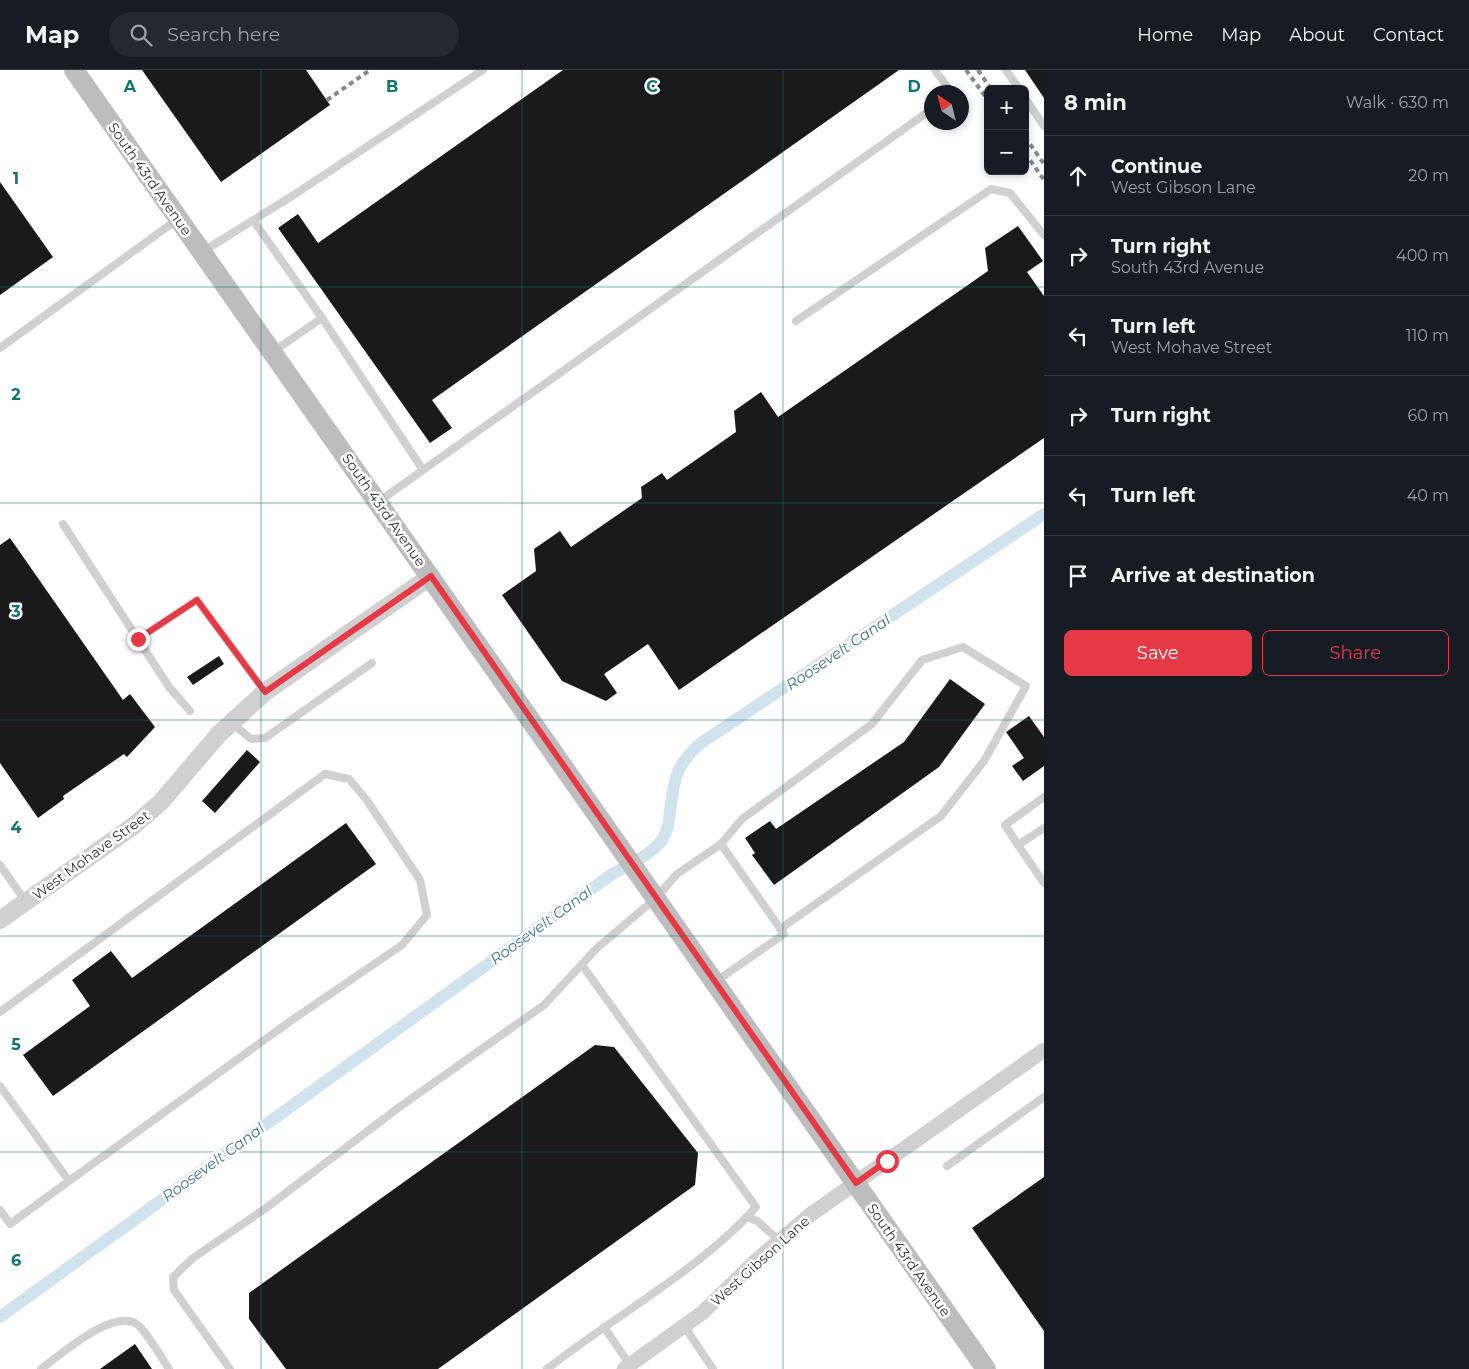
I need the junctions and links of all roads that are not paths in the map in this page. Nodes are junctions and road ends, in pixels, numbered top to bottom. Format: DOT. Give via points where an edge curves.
graph roads {
  1 [pos="74,70"];
  2 [pos="483,70"];
  3 [pos="935,70"];
  4 [pos="1006,70"];
  5 [pos="946,85"];
  6 [pos="1016,85"];
  7 [pos="1029,104"];
  8 [pos="924,115"];
  9 [pos="1044,126"];
  10 [pos="178,219"];
  11 [pos="253,220"];
  12 [pos="1044,235"];
  13 [pos="201,252"];
  14 [pos="322,318"];
  15 [pos="796,321"];
  16 [pos="0,348"];
  17 [pos="272,352"];
  18 [pos="423,470"];
  19 [pos="378,502"];
  20 [pos="63,524"];
  21 [pos="431,576"];
  22 [pos="138,639"];
  23 [pos="372,663"];
  24 [pos="265,692"];
  25 [pos="190,711"];
  26 [pos="232,722"];
  27 [pos="1044,797"];
  28 [pos="1044,828"];
  29 [pos="721,844"];
  30 [pos="1018,845"];
  31 [pos="0,865"];
  32 [pos="1044,883"];
  33 [pos="656,898"];
  34 [pos="26,902"];
  35 [pos="0,920"];
  36 [pos="780,929"];
  37 [pos="582,965"];
  38 [pos="714,982"];
  39 [pos="0,1012"];
  40 [pos="1044,1050"];
  41 [pos="0,1086"];
  42 [pos="1044,1097"];
  43 [pos="947,1166"];
  44 [pos="69,1181"];
  45 [pos="856,1183"];
  46 [pos="0,1210"];
  47 [pos="747,1218"];
  48 [pos="780,1240"];
  49 [pos="684,1326"];
  50 [pos="604,1327"];
  51 [pos="627,1367"];
  52 [pos="41,1369"];
  53 [pos="169,1369"];
  54 [pos="230,1369"];
  55 [pos="547,1369"];
  56 [pos="713,1369"];
  57 [pos="986,1369"];
  1 -- 10 [label="main road, South 43rd Avenue"];
  2 -- 11 [label="lane"];
  3 -- 5 [label="lane"];
  4 -- 6 [label="lane"];
  7 -- 9 [label="lane"];
  8 -- 18 [label="lane"];
  10 -- 13 [label="main road, South 43rd Avenue"];
  10 -- 16 [label="lane"];
  11 -- 13 [label="lane"];
  11 -- 14 [label="lane"];
  12 -- 15 [label="lane" via="1010,193 991,189"];
  13 -- 17 [label="main road, South 43rd Avenue"];
  14 -- 17 [label="lane"];
  14 -- 18 [label="lane"];
  17 -- 19 [label="main road, South 43rd Avenue"];
  18 -- 19 [label="lane"];
  19 -- 21 [label="main road, South 43rd Avenue"];
  20 -- 22 [label="lane"];
  21 -- 24 [label="street, West Mohave Street"];
  21 -- 33 [label="main road, South 43rd Avenue"];
  22 -- 24 [label="lane" via="197,600"];
  22 -- 25 [label="lane" via="169,687"];
  23 -- 26 [label="lane" via="266,738 251,739"];
  24 -- 26 [label="street, West Mohave Street"];
  26 -- 34 [label="street, West Mohave Street" via="161,802 132,827"];
  27 -- 30 [label="lane" via="1005,826"];
  28 -- 30 [label="lane"];
  29 -- 33 [label="lane" via="677,874"];
  29 -- 36 [label="lane"];
  29 -- 36 [label="lane" via="742,819 872,724 922,660 962,647 1026,686 984,761 941,816"];
  30 -- 32 [label="lane"];
  31 -- 34 [label="lane"];
  33 -- 37 [label="lane" via="597,948"];
  33 -- 38 [label="main road, South 43rd Avenue"];
  34 -- 35 [label="street, West Mohave Street"];
  36 -- 38 [label="lane" via="784,934"];
  37 -- 47 [label="lane" via="756,1207"];
  37 -- 54 [label="lane" via="544,1005 193,1258 173,1277 174,1290"];
  38 -- 45 [label="main road, South 43rd Avenue"];
  39 -- 44 [label="lane" via="325,774 349,779 420,880 427,914 402,945"];
  40 -- 45 [label="street, West Gibson Lane"];
  41 -- 44 [label="lane"];
  42 -- 43 [label="lane"];
  44 -- 46 [label="lane" via="10,1224"];
  45 -- 48 [label="street, West Gibson Lane"];
  45 -- 57 [label="main road, South 43rd Avenue"];
  47 -- 48 [label="lane" via="757,1221"];
  47 -- 50 [label="lane" via="699,1258"];
  48 -- 49 [label="street, West Gibson Lane"];
  49 -- 51 [label="street, West Gibson Lane"];
  49 -- 56 [label="lane"];
  50 -- 51 [label="lane"];
  50 -- 55 [label="lane"];
  52 -- 53 [label="lane" via="106,1323 127,1321 137,1324"];
}
